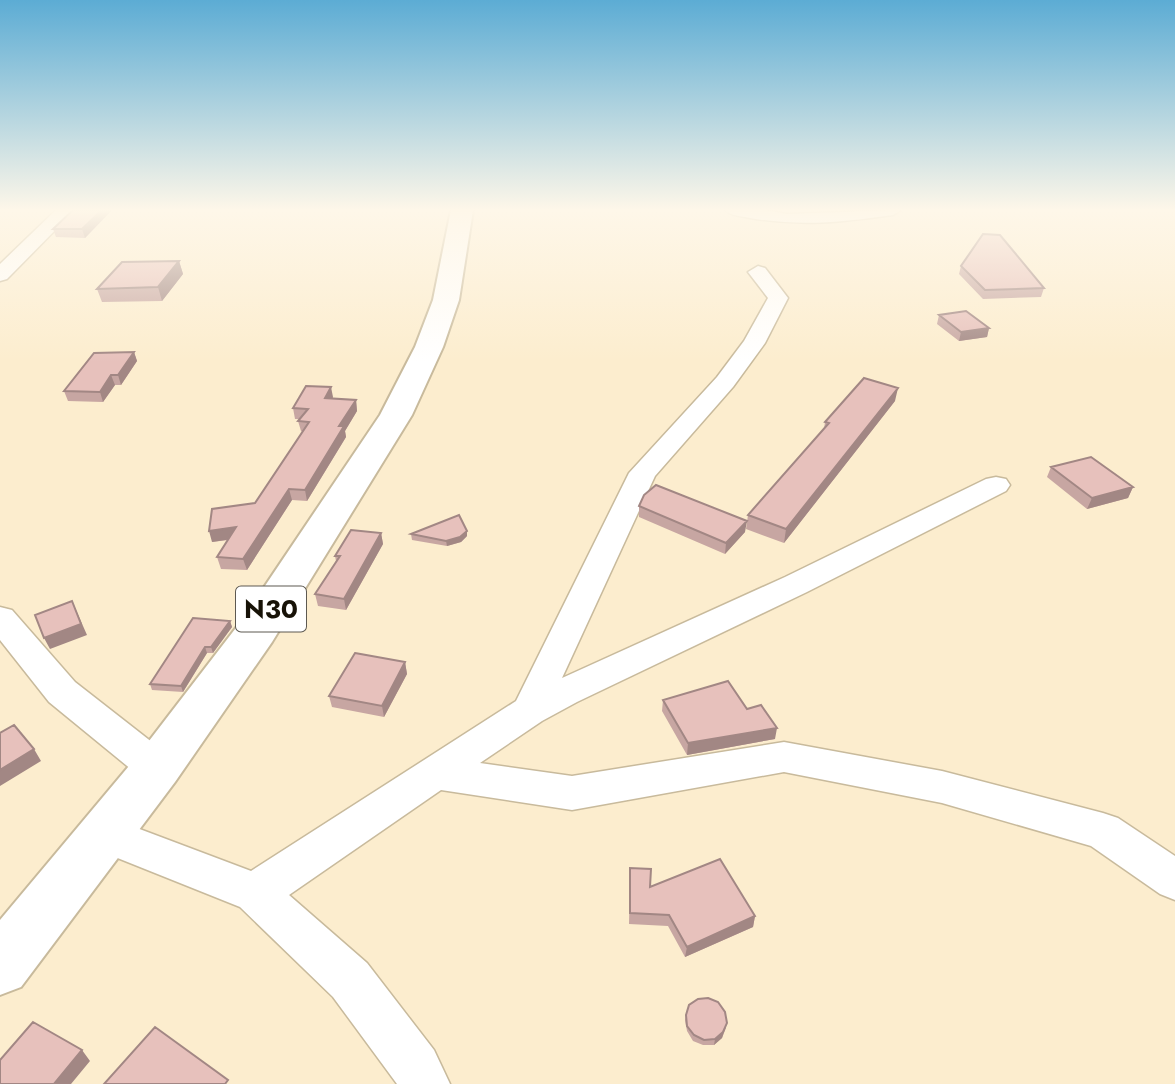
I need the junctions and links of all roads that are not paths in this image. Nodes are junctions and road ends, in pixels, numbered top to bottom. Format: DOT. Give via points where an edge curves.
graph roads {
  1 [pos="14,261"];
  2 [pos="453,261"];
  3 [pos="758,272"];
  4 [pos="0,275"];
  5 [pos="996,485"];
  6 [pos="0,618"];
  7 [pos="529,711"];
  8 [pos="157,768"];
  9 [pos="436,773"];
  10 [pos="105,834"];
  11 [pos="1175,880"];
  12 [pos="255,893"];
  13 [pos="2,959"];
  14 [pos="424,1084"];
  1 -- 4 [label="street"];
  2 -- 8 [label="main road, N30" via="446,300 429,348 396,415 257,631"];
  3 -- 7 [label="street" via="778,298 754,343 725,382 643,473"];
  5 -- 7 [label="street"];
  6 -- 8 [label="street" via="62,692"];
  7 -- 9 [label="street"];
  8 -- 10 [label="main road, N30"];
  9 -- 11 [label="street" via="572,793 784,757 942,787 1103,831"];
  9 -- 12 [label="street"];
  10 -- 12 [label="street"];
  10 -- 13 [label="main road, N30"];
  12 -- 14 [label="street" via="349,980"];
}
